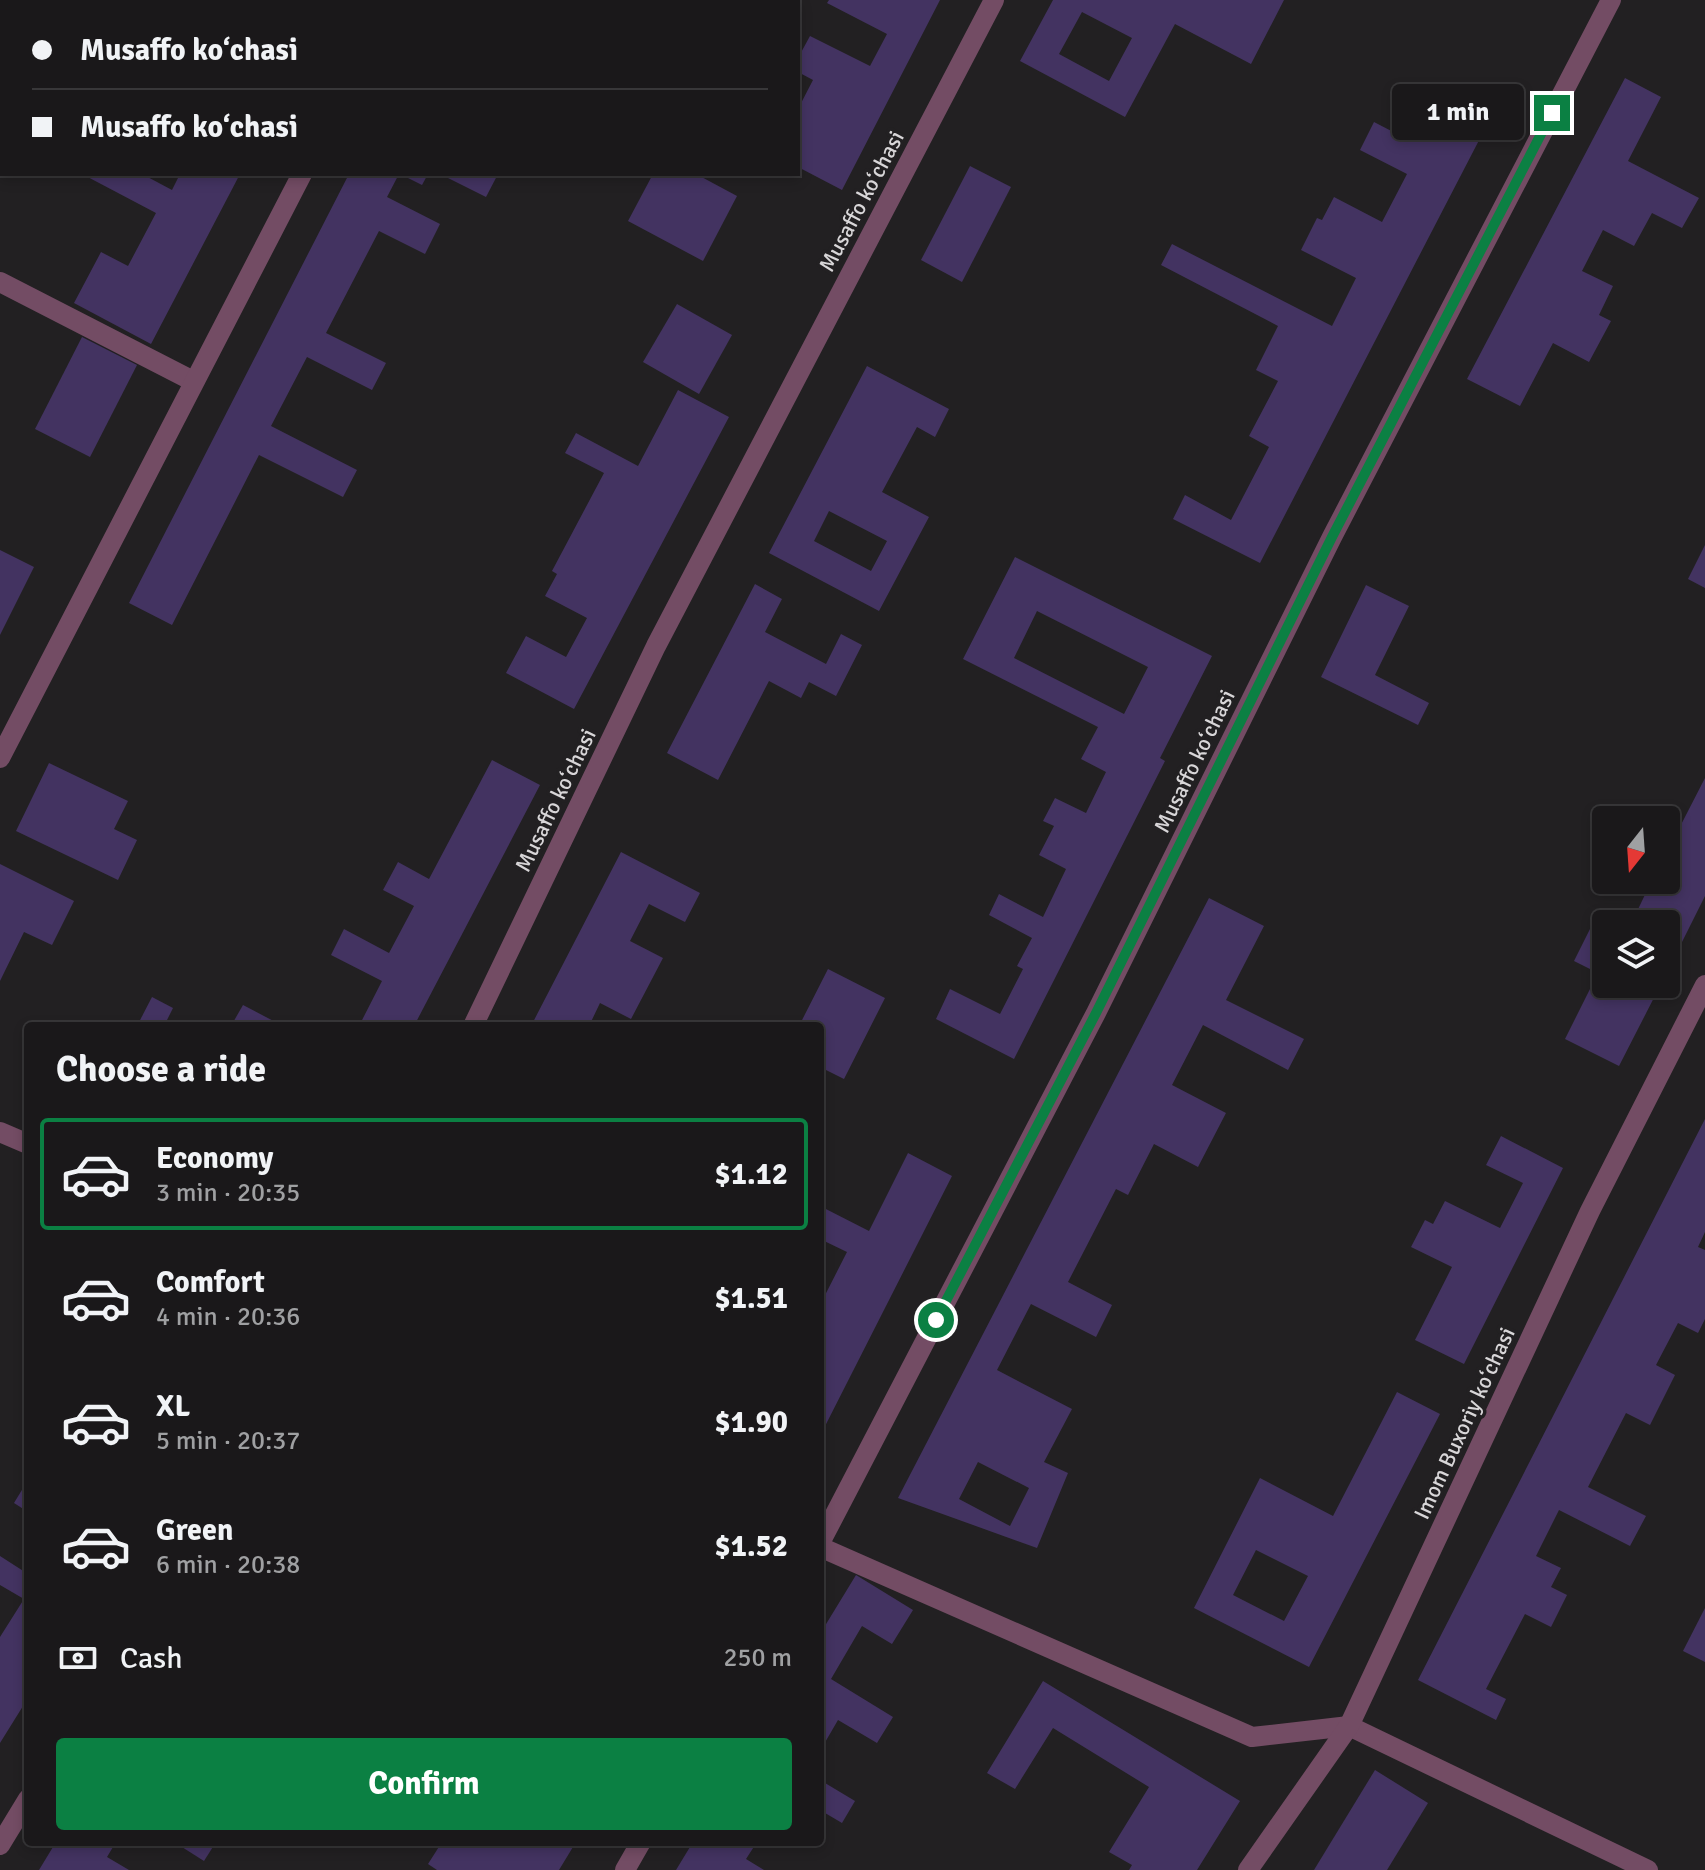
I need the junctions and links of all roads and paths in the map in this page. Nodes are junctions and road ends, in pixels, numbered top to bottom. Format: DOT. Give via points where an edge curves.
graph roads {
  1 [pos="994,0"];
  2 [pos="1611,0"];
  3 [pos="301,176"];
  4 [pos="0,282"];
  5 [pos="193,381"];
  6 [pos="0,758"];
  7 [pos="1705,985"];
  8 [pos="475,1022"];
  9 [pos="0,1132"];
  10 [pos="24,1142"];
  11 [pos="824,1537"];
  12 [pos="824,1547"];
  13 [pos="1349,1726"];
  14 [pos="24,1806"];
  15 [pos="0,1845"];
  16 [pos="639,1846"];
  17 [pos="625,1870"];
  18 [pos="1248,1870"];
  19 [pos="1648,1870"];
  1 -- 8 [label="street, Musaffo koʻchasi" via="656,646"];
  2 -- 11 [label="street, Musaffo koʻchasi"];
  3 -- 5 [label="street"];
  4 -- 5 [label="street"];
  5 -- 6 [label="street"];
  7 -- 13 [label="street, Imom Buxoriy koʻchasi" via="1590,1211"];
  9 -- 10 [label="street"];
  12 -- 13 [label="street" via="1252,1737"];
  13 -- 18 [label="street, Imom Buxoriy koʻchasi"];
  13 -- 19 [label="street"];
  14 -- 15 [label="street"];
  16 -- 17 [label="street"];
}
